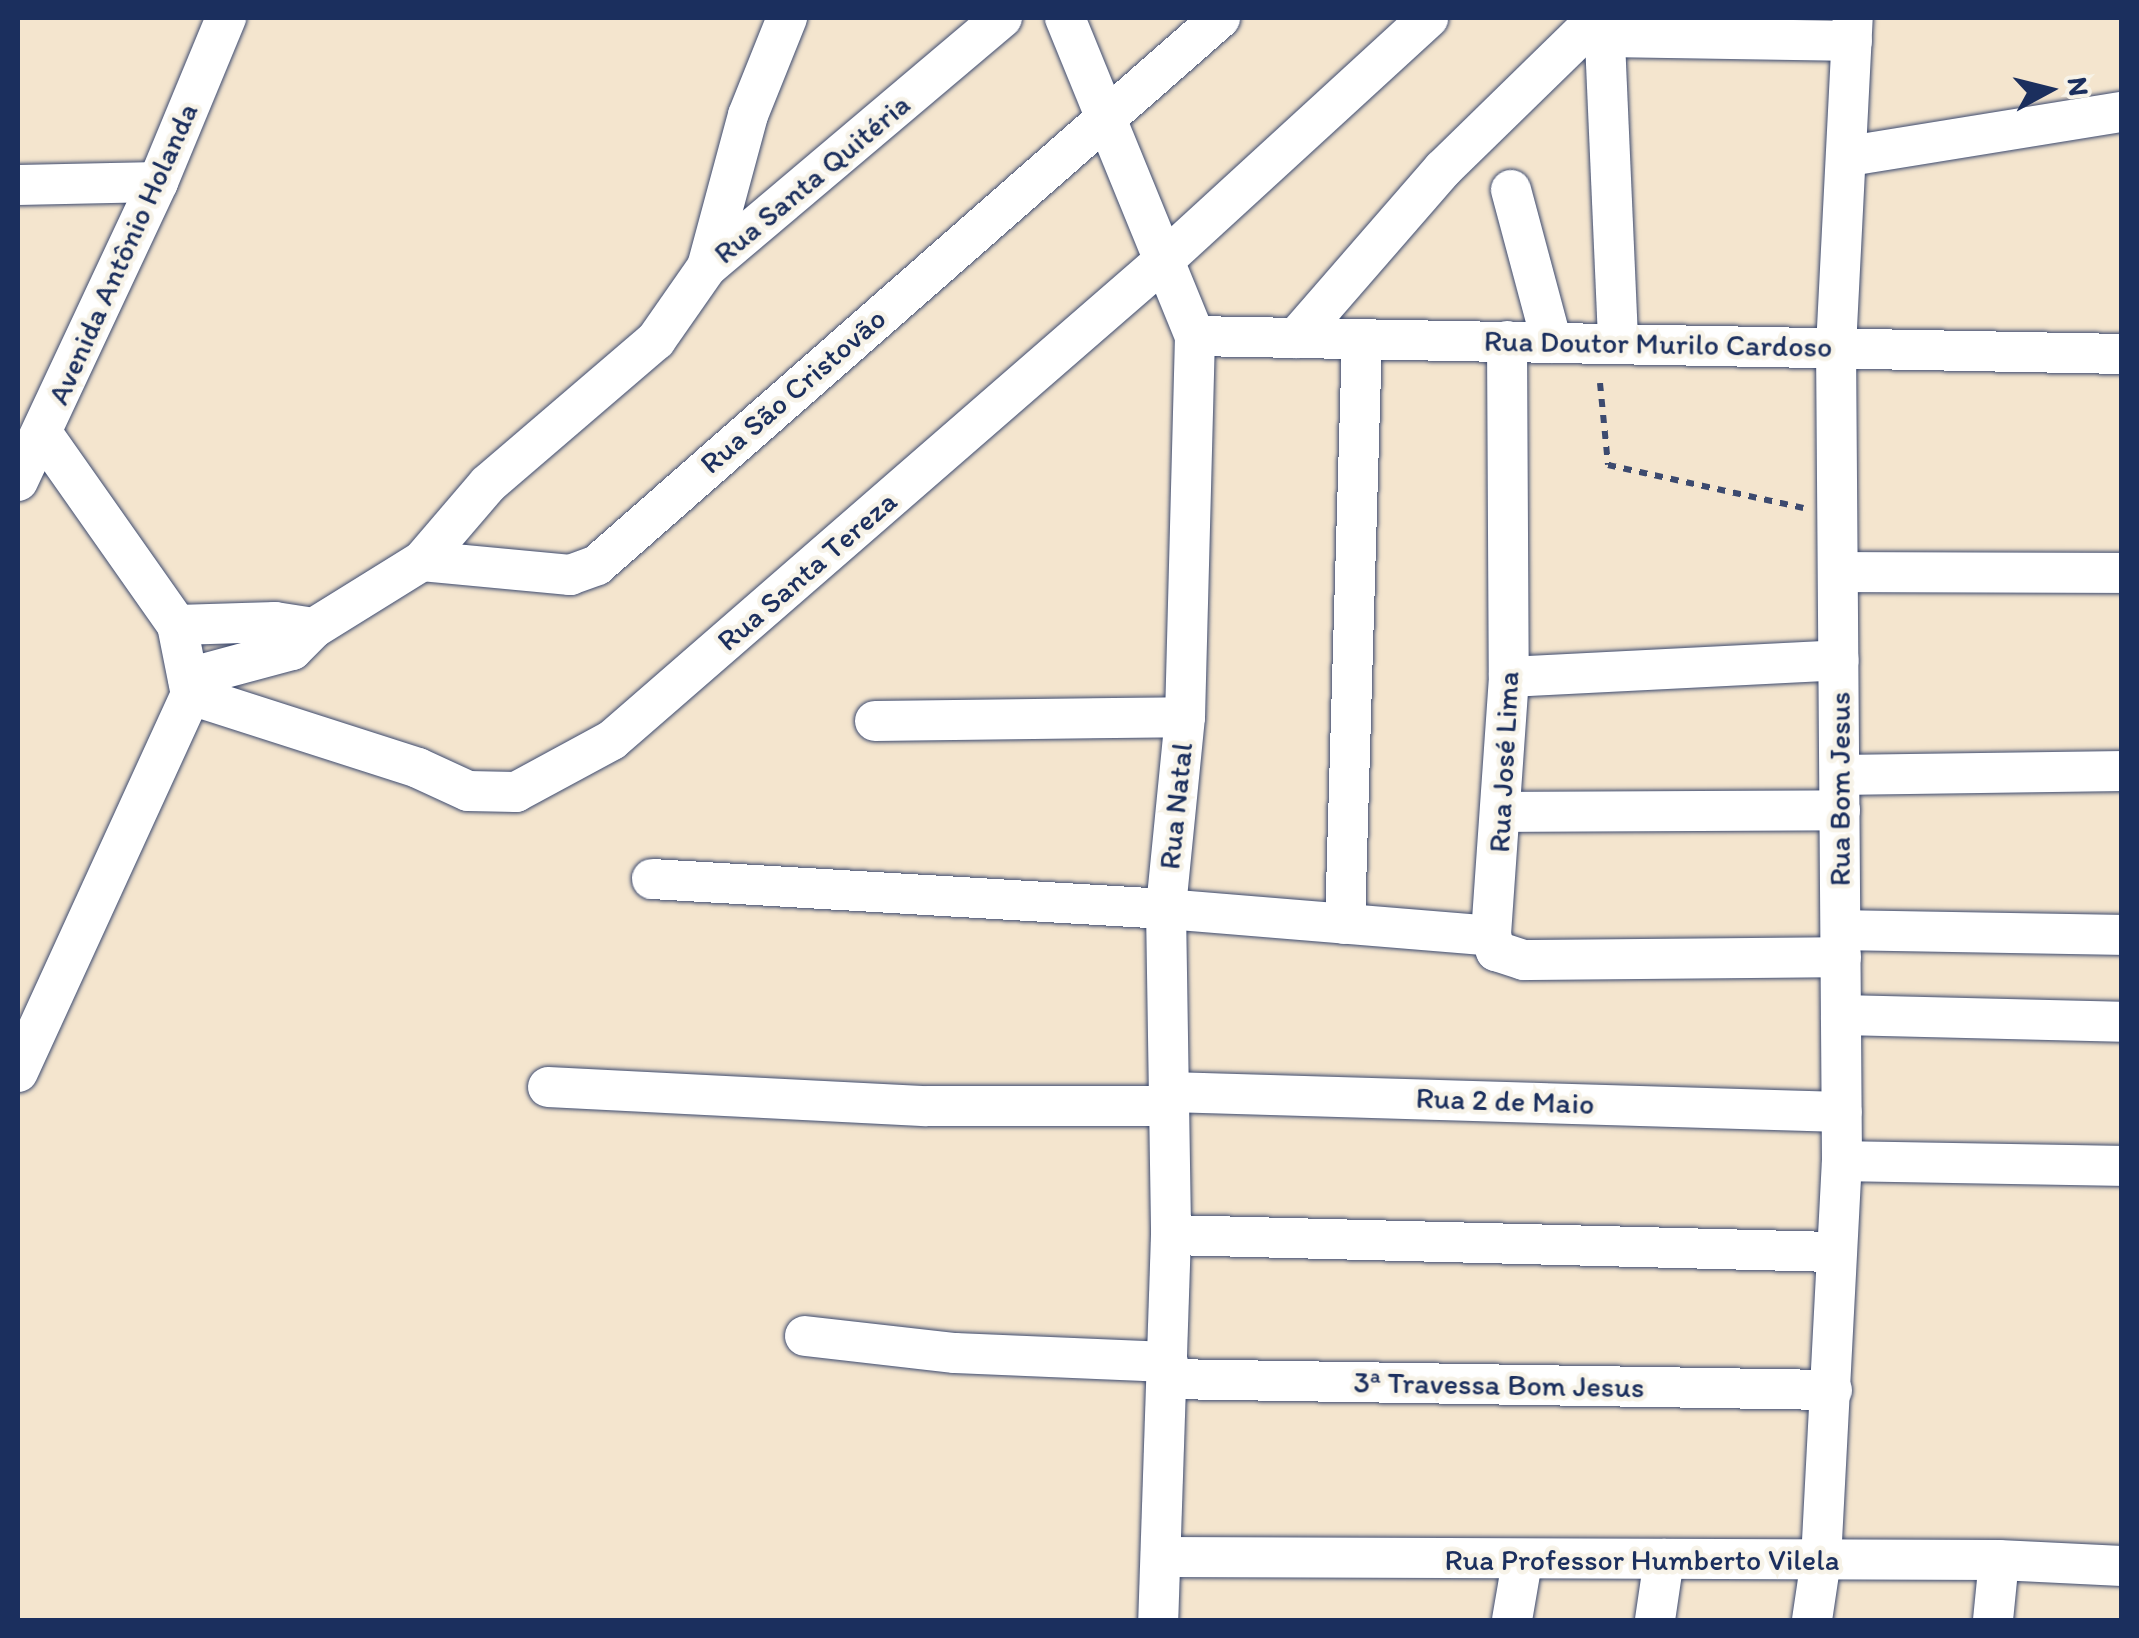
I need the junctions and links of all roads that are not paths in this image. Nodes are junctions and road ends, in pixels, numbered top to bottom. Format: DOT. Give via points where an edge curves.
graph roads {
  1 [pos="226,18"];
  2 [pos="787,18"];
  3 [pos="1002,18"];
  4 [pos="1065,18"];
  5 [pos="1220,18"];
  6 [pos="1428,18"];
  7 [pos="1604,24"];
  8 [pos="1853,29"];
  9 [pos="2122,112"];
  10 [pos="1107,121"];
  11 [pos="1849,156"];
  12 [pos="158,182"];
  13 [pos="18,186"];
  14 [pos="1511,190"];
  15 [pos="1162,262"];
  16 [pos="706,267"];
  17 [pos="1195,336"];
  18 [pos="1296,338"];
  19 [pos="1362,339"];
  20 [pos="1507,341"];
  21 [pos="1552,343"];
  22 [pos="1607,344"];
  23 [pos="1836,348"];
  24 [pos="2122,354"];
  25 [pos="30,433"];
  26 [pos="18,480"];
  27 [pos="422,561"];
  28 [pos="1838,572"];
  29 [pos="2122,573"];
  30 [pos="177,625"];
  31 [pos="314,628"];
  32 [pos="1839,660"];
  33 [pos="1509,677"];
  34 [pos="190,686"];
  35 [pos="1185,717"];
  36 [pos="875,720"];
  37 [pos="2122,770"];
  38 [pos="1840,793"];
  39 [pos="1504,812"];
  40 [pos="652,880"];
  41 [pos="1166,909"];
  42 [pos="1345,924"];
  43 [pos="2122,935"];
  44 [pos="1492,936"];
  45 [pos="1841,944"];
  46 [pos="1841,1015"];
  47 [pos="2122,1022"];
  48 [pos="18,1072"];
  49 [pos="548,1087"];
  50 [pos="1168,1099"];
  51 [pos="1842,1112"];
  52 [pos="1842,1162"];
  53 [pos="2122,1166"];
  54 [pos="1171,1235"];
  55 [pos="1836,1252"];
  56 [pos="805,1336"];
  57 [pos="1167,1370"];
  58 [pos="1832,1390"];
  59 [pos="1162,1557"];
  60 [pos="1664,1559"];
  61 [pos="1821,1560"];
  62 [pos="2000,1560"];
  63 [pos="1522,1562"];
  64 [pos="2122,1566"];
  65 [pos="1158,1620"];
  66 [pos="1512,1620"];
  67 [pos="1656,1620"];
  68 [pos="1812,1620"];
  69 [pos="1993,1620"];
  1 -- 12 [label="street, Avenida Antônio Holanda"];
  2 -- 16 [label="street" via="748,115"];
  3 -- 16 [label="street, Rua Santa Quitéria"];
  4 -- 10 [label="street, Rua Natal"];
  5 -- 10 [label="street, Rua São Cristovão"];
  6 -- 15 [label="street, Rua Santa Tereza"];
  7 -- 8 [label="street"];
  7 -- 18 [label="street" via="1442,169"];
  7 -- 22 [label="street"];
  8 -- 11 [label="street, Rua Bom Jesus"];
  9 -- 11 [label="street"];
  10 -- 15 [label="street, Rua Natal"];
  10 -- 27 [label="street, Rua São Cristovão" via="596,565 570,575"];
  11 -- 23 [label="street, Rua Bom Jesus"];
  12 -- 13 [label="street"];
  12 -- 25 [label="street, Avenida Antônio Holanda"];
  14 -- 21 [label="street"];
  15 -- 17 [label="street, Rua Natal"];
  15 -- 34 [label="street, Rua Santa Tereza" via="612,740 516,792 468,791"];
  16 -- 27 [label="street, Rua Santa Quitéria" via="656,340 488,484"];
  17 -- 18 [label="street, Rua Doutor Murilo Cardoso"];
  17 -- 35 [label="street, Rua Natal"];
  18 -- 19 [label="street, Rua Doutor Murilo Cardoso"];
  19 -- 20 [label="street, Rua Doutor Murilo Cardoso"];
  19 -- 42 [label="street"];
  20 -- 21 [label="street, Rua Doutor Murilo Cardoso"];
  20 -- 33 [label="street, Rua José Lima"];
  21 -- 22 [label="street, Rua Doutor Murilo Cardoso"];
  22 -- 23 [label="street, Rua Doutor Murilo Cardoso"];
  23 -- 24 [label="street, Rua Doutor Murilo Cardoso"];
  23 -- 28 [label="street, Rua Bom Jesus"];
  25 -- 26 [label="street"];
  25 -- 30 [label="street, Avenida Antônio Holanda"];
  27 -- 31 [label="street"];
  28 -- 29 [label="street"];
  28 -- 32 [label="street, Rua Bom Jesus"];
  30 -- 31 [label="street" via="275,622"];
  30 -- 34 [label="street, Avenida Antônio Holanda"];
  31 -- 34 [label="street" via="292,650"];
  32 -- 33 [label="street"];
  32 -- 38 [label="street, Rua Bom Jesus"];
  33 -- 39 [label="street, Rua José Lima"];
  34 -- 48 [label="street"];
  35 -- 36 [label="street"];
  35 -- 41 [label="street, Rua Natal"];
  37 -- 38 [label="street"];
  38 -- 39 [label="street"];
  38 -- 45 [label="street, Rua Bom Jesus"];
  39 -- 44 [label="street, Rua José Lima"];
  40 -- 41 [label="street"];
  41 -- 42 [label="street"];
  41 -- 50 [label="street, Rua Natal"];
  42 -- 44 [label="street"];
  43 -- 45 [label="street"];
  44 -- 45 [label="street" via="1496,951 1524,960 1726,960"];
  45 -- 46 [label="street, Rua Bom Jesus"];
  46 -- 47 [label="street"];
  46 -- 51 [label="street, Rua Bom Jesus"];
  49 -- 50 [label="street, Rua 2 de Maio" via="927,1106"];
  50 -- 51 [label="street, Rua 2 de Maio"];
  50 -- 54 [label="street, Rua Natal"];
  51 -- 52 [label="street, Rua Bom Jesus"];
  52 -- 53 [label="street"];
  52 -- 55 [label="street, Rua Bom Jesus"];
  54 -- 55 [label="street"];
  54 -- 57 [label="street, Rua Natal"];
  55 -- 58 [label="street, Rua Bom Jesus"];
  56 -- 57 [label="street, 3ª Travessa Bom Jesus"];
  57 -- 58 [label="street, 3ª Travessa Bom Jesus"];
  57 -- 59 [label="street, Rua Natal"];
  58 -- 61 [label="street, Rua Bom Jesus"];
  59 -- 63 [label="street, Rua Professor Humberto Vilela"];
  59 -- 65 [label="street, Rua Natal"];
  60 -- 61 [label="street, Rua Professor Humberto Vilela"];
  60 -- 63 [label="street, Rua Professor Humberto Vilela"];
  60 -- 67 [label="street"];
  61 -- 62 [label="street, Rua Professor Humberto Vilela"];
  61 -- 68 [label="street, Rua Bom Jesus"];
  62 -- 64 [label="street, Rua Professor Humberto Vilela"];
  62 -- 69 [label="street"];
  63 -- 66 [label="street"];
}
